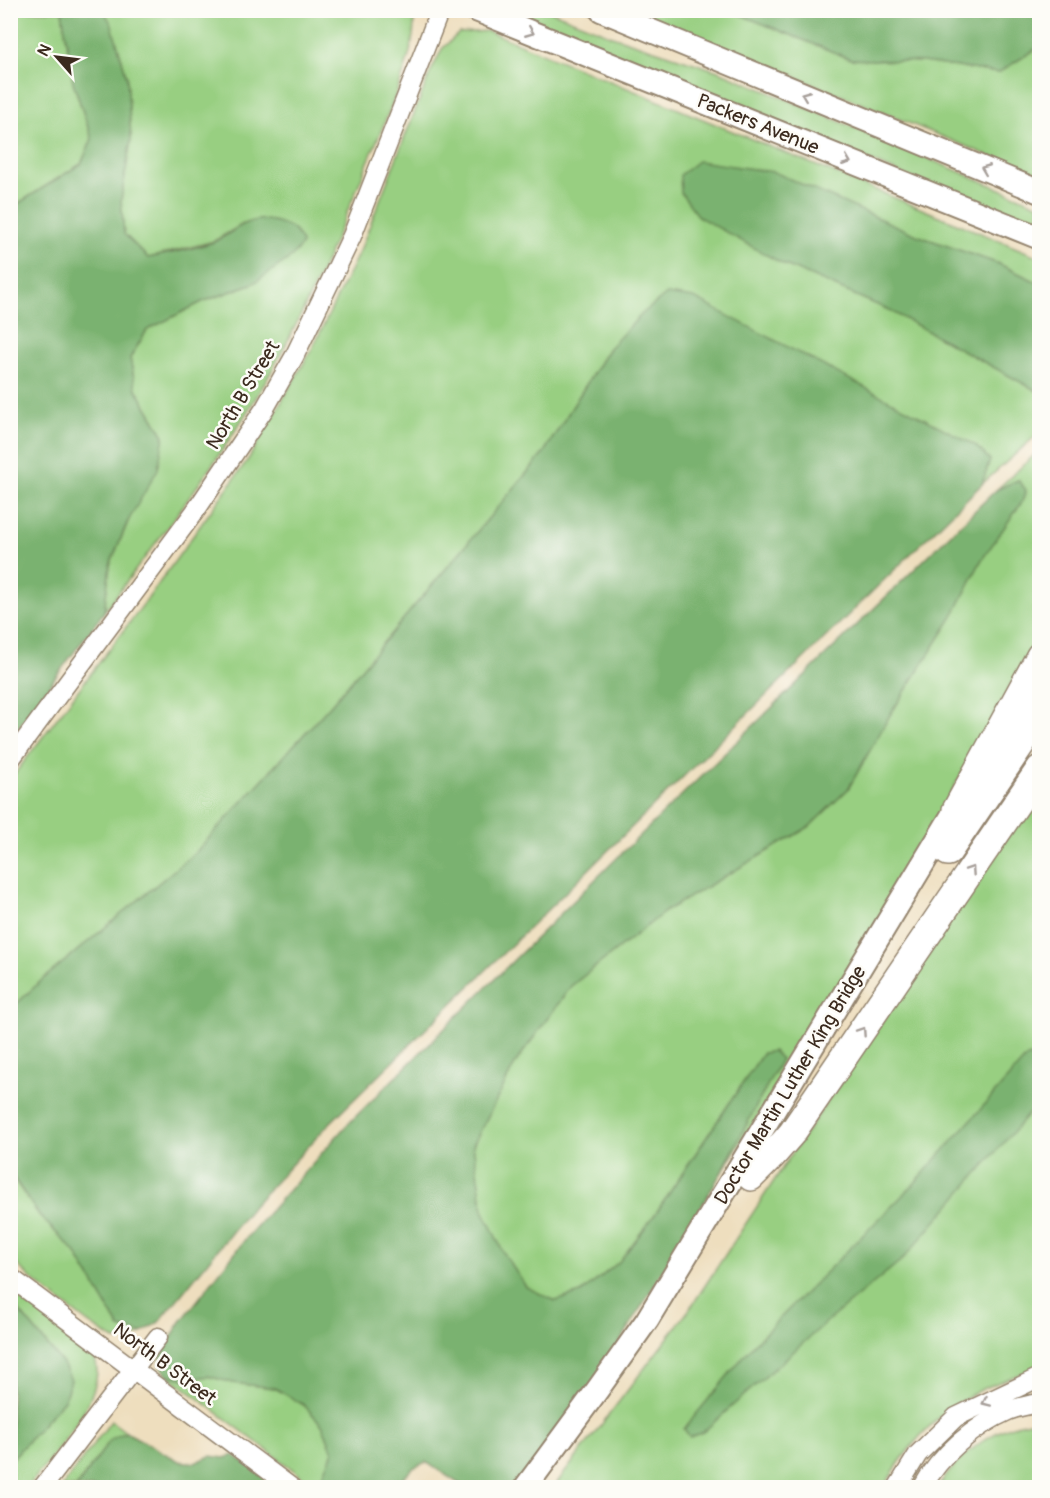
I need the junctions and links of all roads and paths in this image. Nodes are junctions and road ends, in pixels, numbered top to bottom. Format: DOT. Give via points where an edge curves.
graph roads {
  1 [pos="440,10"];
  2 [pos="476,10"];
  3 [pos="601,10"];
  4 [pos="1040,192"];
  5 [pos="1040,238"];
  6 [pos="1040,656"];
  7 [pos="1040,672"];
  8 [pos="1040,695"];
  9 [pos="1040,716"];
  10 [pos="10,760"];
  11 [pos="1040,769"];
  12 [pos="956,810"];
  13 [pos="948,852"];
  14 [pos="751,1178"];
  15 [pos="10,1277"];
  16 [pos="158,1337"];
  17 [pos="134,1367"];
  18 [pos="1040,1377"];
  19 [pos="1040,1384"];
  20 [pos="1020,1387"];
  21 [pos="604,1394"];
  22 [pos="1040,1403"];
  23 [pos="42,1488"];
  24 [pos="292,1488"];
  25 [pos="525,1488"];
  26 [pos="542,1488"];
  27 [pos="897,1488"];
  28 [pos="922,1488"];
  1 -- 10 [label="street, North B Street" via="352,237 265,408 196,510"];
  2 -- 5 [label="main road, Packers Avenue, one-way"];
  4 -- 3 [label="main road, one-way"];
  6 -- 12 [label="highway"];
  7 -- 12 [label="main road, Doctor Martin Luther King Bridge"];
  8 -- 13 [label="main road, Doctor Martin Luther King Bridge"];
  9 -- 13 [label="highway"];
  14 -- 11 [label="highway, one-way" via="792,1133"];
  12 -- 21 [label="main road, Doctor Martin Luther King Bridge"];
  13 -- 14 [label="main road, Doctor Martin Luther King Bridge"];
  14 -- 21 [label="main road, Doctor Martin Luther King Bridge" via="681,1294"];
  15 -- 17 [label="street, North B Street"];
  16 -- 17 [label="street"];
  17 -- 23 [label="street"];
  17 -- 24 [label="street, North B Street"];
  18 -- 20 [label="street"];
  19 -- 20 [label="street"];
  20 -- 27 [label="street, one-way" via="957,1417 918,1455"];
  21 -- 25 [label="main road, Doctor Martin Luther King Bridge"];
  21 -- 26 [label="main road, Doctor Martin Luther King Bridge"];
  22 -- 28 [label="street" via="1009,1410 981,1426 949,1452"];
}
